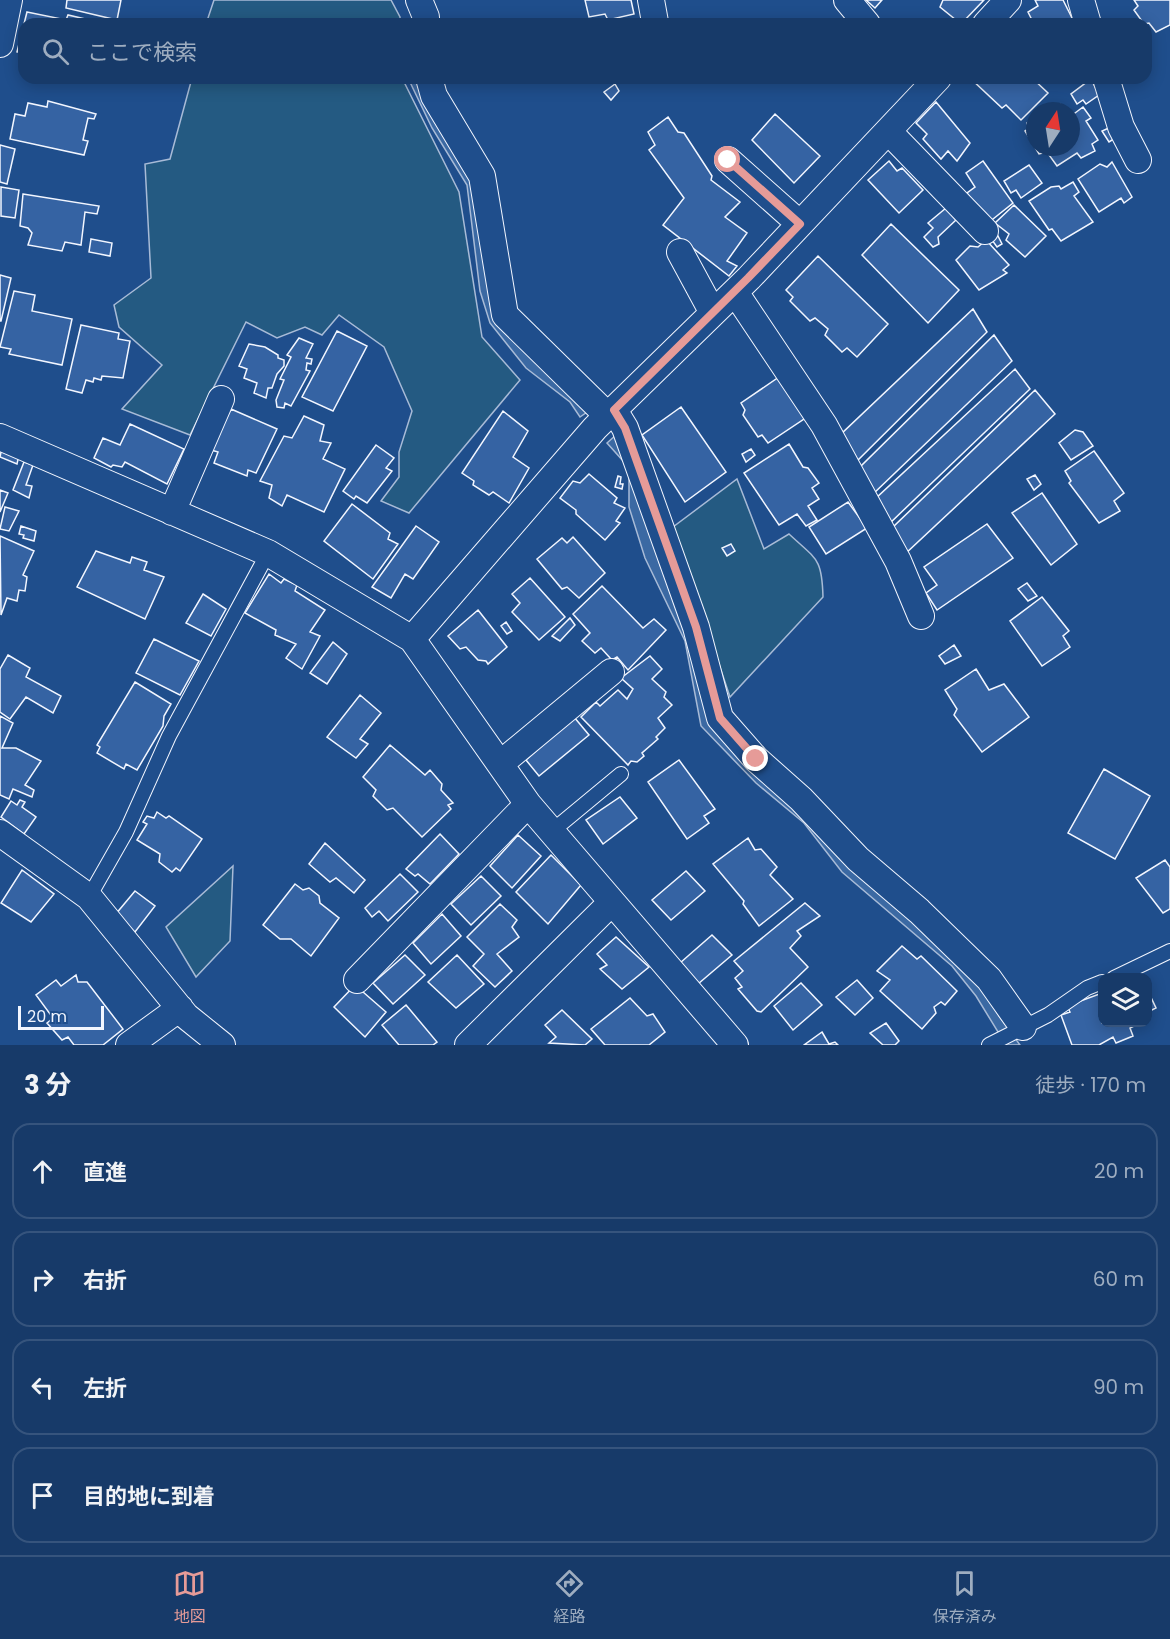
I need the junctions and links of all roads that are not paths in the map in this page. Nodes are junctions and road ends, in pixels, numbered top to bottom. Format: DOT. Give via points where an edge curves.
graph roads {
  1 [pos="9,0"];
  2 [pos="419,0"];
  3 [pos="847,0"];
  4 [pos="1008,0"];
  5 [pos="1081,0"];
  6 [pos="426,18"];
  7 [pos="862,18"];
  8 [pos="992,18"];
  9 [pos="1086,18"];
  10 [pos="0,44"];
  11 [pos="431,84"];
  12 [pos="922,84"];
  13 [pos="1108,84"];
  14 [pos="888,130"];
  15 [pos="728,160"];
  16 [pos="1138,160"];
  17 [pos="800,224"];
  18 [pos="985,231"];
  19 [pos="680,252"];
  20 [pos="735,292"];
  21 [pos="713,313"];
  22 [pos="221,399"];
  23 [pos="611,412"];
  24 [pos="0,437"];
  25 [pos="172,512"];
  26 [pos="268,553"];
  27 [pos="921,616"];
  28 [pos="412,639"];
  29 [pos="611,672"];
  30 [pos="500,764"];
  31 [pos="621,774"];
  32 [pos="528,804"];
  33 [pos="551,832"];
  34 [pos="0,833"];
  35 [pos="89,897"];
  36 [pos="610,903"];
  37 [pos="1170,951"];
  38 [pos="1124,973"];
  39 [pos="357,980"];
  40 [pos="1098,984"];
  41 [pos="180,1008"];
  42 [pos="1023,1028"];
  43 [pos="129,1045"];
  44 [pos="222,1045"];
  45 [pos="468,1045"];
  46 [pos="735,1045"];
  47 [pos="989,1045"];
  1 -- 10 [label="street"];
  2 -- 6 [label="street"];
  3 -- 7 [label="street"];
  4 -- 8 [label="street"];
  5 -- 9 [label="street"];
  11 -- 23 [label="street" via="482,176 505,315"];
  12 -- 14 [label="street"];
  13 -- 16 [label="street" via="1121,128"];
  14 -- 17 [label="street"];
  14 -- 18 [label="street"];
  15 -- 17 [label="street"];
  17 -- 20 [label="street"];
  19 -- 21 [label="street"];
  20 -- 21 [label="street"];
  20 -- 27 [label="street" via="824,425 897,561"];
  21 -- 23 [label="street"];
  22 -- 25 [label="street"];
  23 -- 28 [label="street"];
  23 -- 42 [label="street" via="625,428 696,627 720,718 858,859 989,979"];
  24 -- 25 [label="street"];
  25 -- 26 [label="street"];
  26 -- 28 [label="street"];
  26 -- 35 [label="lane" via="169,736 126,832"];
  28 -- 30 [label="street"];
  29 -- 30 [label="street"];
  30 -- 32 [label="street"];
  31 -- 33 [label="lane"];
  32 -- 33 [label="street"];
  32 -- 39 [label="street"];
  33 -- 36 [label="street"];
  34 -- 35 [label="street"];
  35 -- 41 [label="street"];
  36 -- 45 [label="street"];
  36 -- 46 [label="street"];
  37 -- 38 [label="lane"];
  40 -- 42 [label="lane"];
  41 -- 43 [label="street"];
  41 -- 44 [label="street"];
  42 -- 47 [label="lane"];
}
